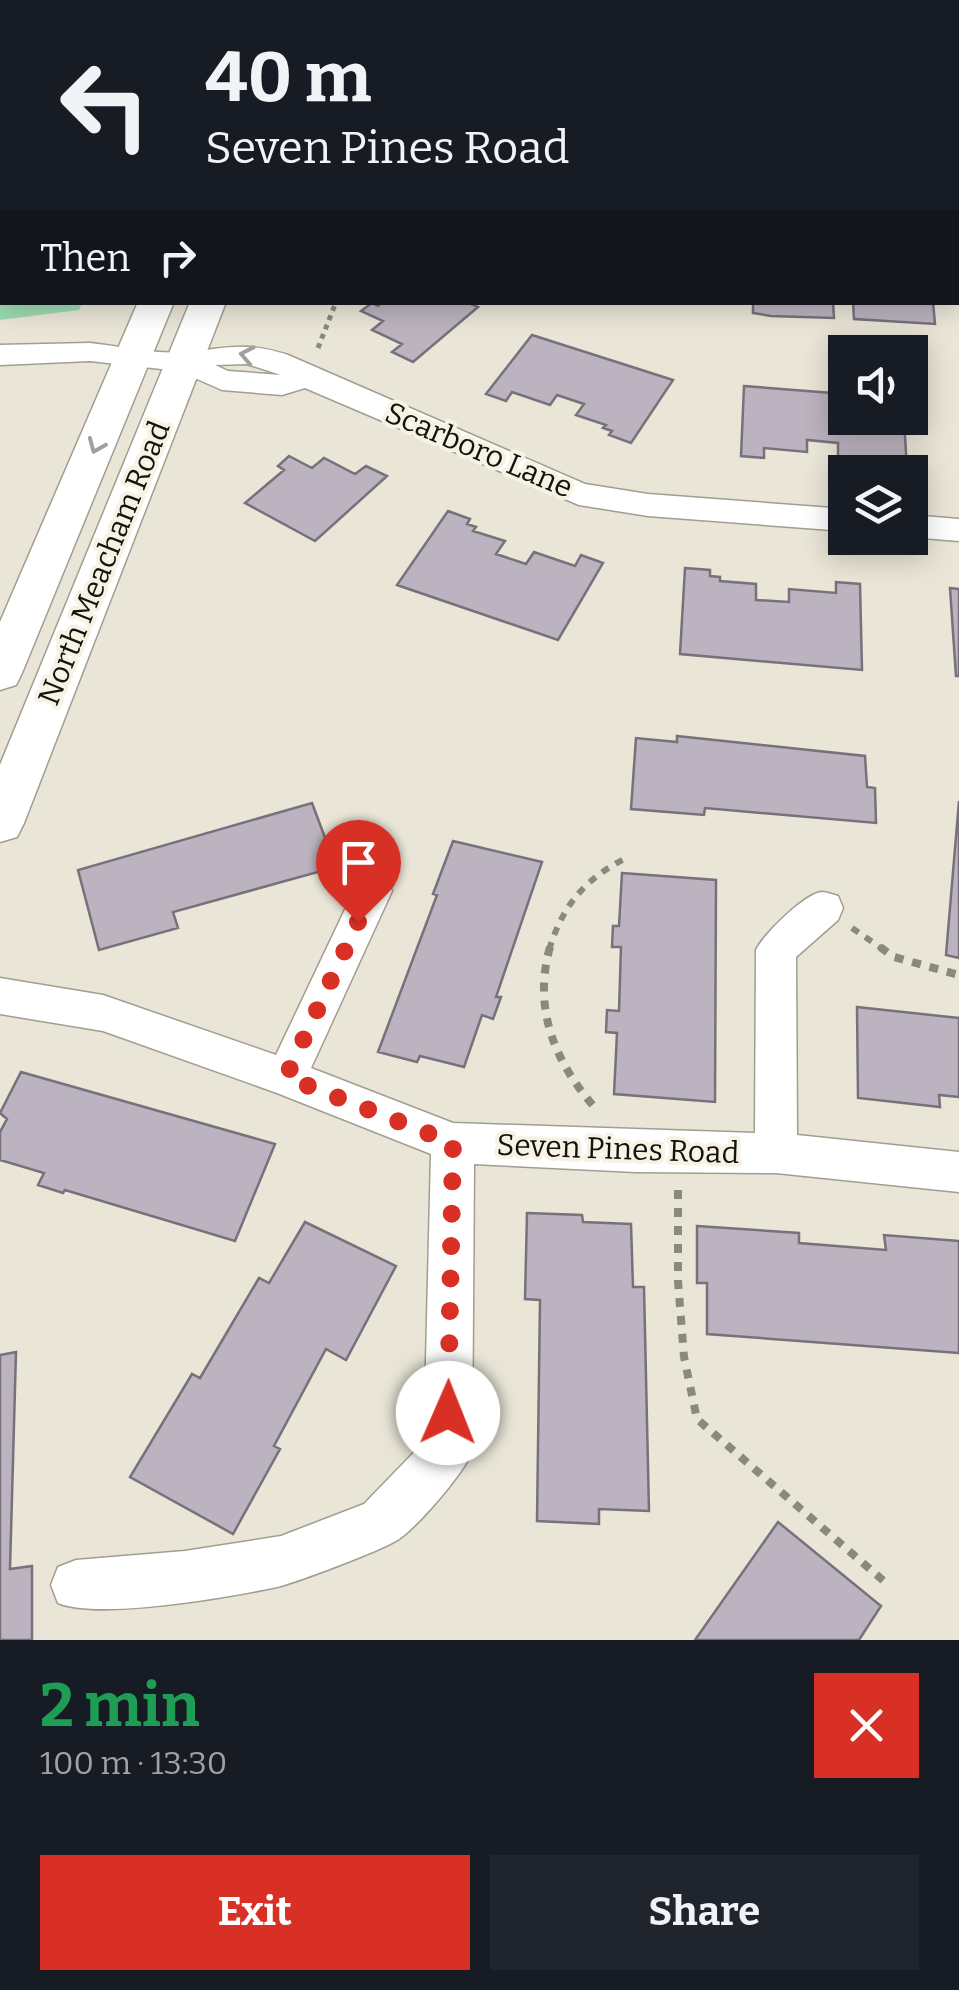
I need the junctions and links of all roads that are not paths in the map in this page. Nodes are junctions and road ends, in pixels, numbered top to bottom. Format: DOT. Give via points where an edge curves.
graph roads {
  1 [pos="155,305"];
  2 [pos="207,305"];
  3 [pos="0,355"];
  4 [pos="134,357"];
  5 [pos="185,362"];
  6 [pos="828,519"];
  7 [pos="928,527"];
  8 [pos="959,530"];
  9 [pos="0,673"];
  10 [pos="0,823"];
  11 [pos="373,891"];
  12 [pos="824,908"];
  13 [pos="0,996"];
  14 [pos="286,1077"];
  15 [pos="453,1143"];
  16 [pos="776,1153"];
  17 [pos="959,1172"];
  18 [pos="76,1585"];
  1 -- 4 [label="main road, North Meacham Road"];
  2 -- 5 [label="main road, North Meacham Road"];
  3 -- 4 [label="street"];
  4 -- 5 [label="street"];
  4 -- 9 [label="main road, North Meacham Road, one-way"];
  5 -- 6 [label="street, Scarboro Lane" via="222,380 282,385 312,363 579,494"];
  5 -- 10 [label="main road, North Meacham Road"];
  7 -- 8 [label="street"];
  11 -- 14 [label="street"];
  12 -- 16 [label="street" via="776,950"];
  13 -- 14 [label="street, Seven Pines Road" via="103,1013"];
  14 -- 15 [label="street, Seven Pines Road"];
  15 -- 16 [label="street, Seven Pines Road"];
  15 -- 18 [label="street" via="448,1452 382,1522 280,1561"];
  16 -- 17 [label="street, Seven Pines Road"];
}
